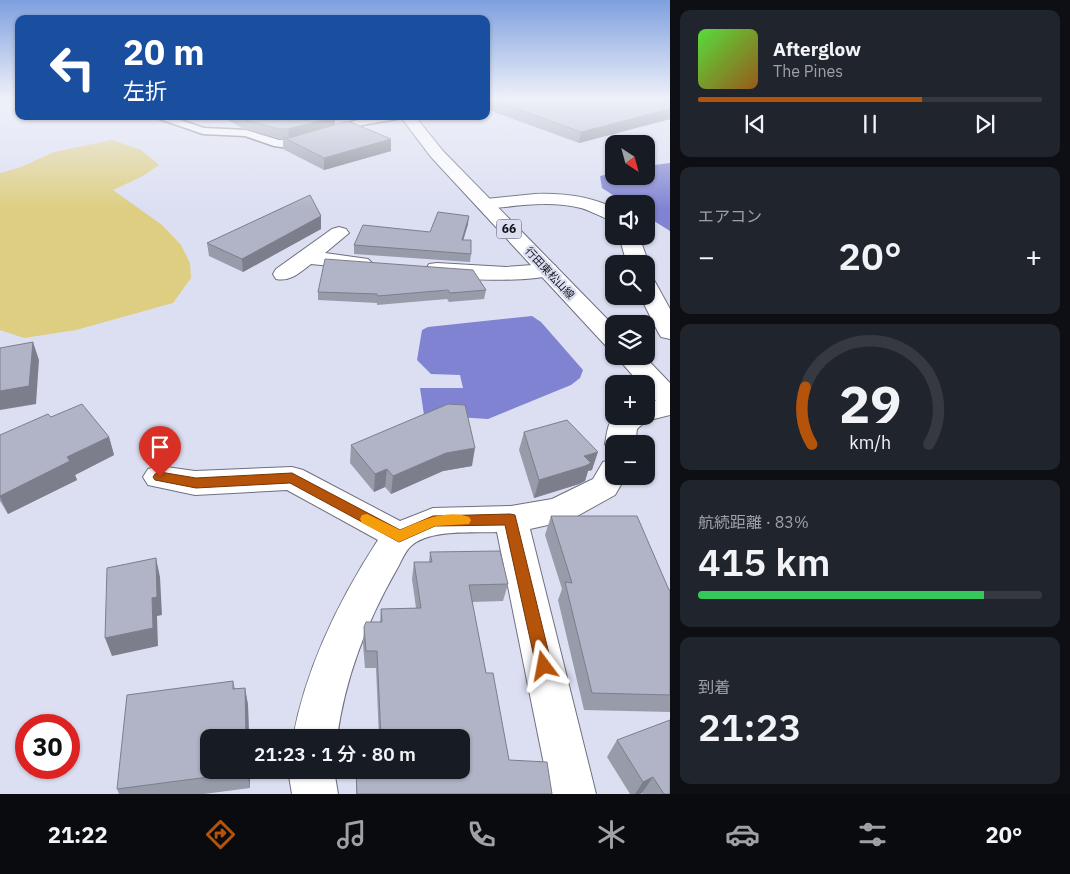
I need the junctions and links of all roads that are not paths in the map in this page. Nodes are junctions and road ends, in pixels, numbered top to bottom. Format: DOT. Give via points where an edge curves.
graph roads {
  1 [pos="253,135"];
  2 [pos="322,135"];
  3 [pos="422,135"];
  4 [pos="486,204"];
  5 [pos="605,211"];
  6 [pos="339,233"];
  7 [pos="306,257"];
  8 [pos="384,265"];
  9 [pos="413,268"];
  10 [pos="547,270"];
  11 [pos="284,274"];
  12 [pos="655,303"];
  13 [pos="605,331"];
  14 [pos="670,332"];
  15 [pos="638,365"];
  16 [pos="670,399"];
  17 [pos="670,406"];
  18 [pos="655,410"];
  19 [pos="160,477"];
  20 [pos="605,485"];
  21 [pos="510,519"];
  22 [pos="399,536"];
  23 [pos="316,729"];
  24 [pos="312,779"];
  25 [pos="315,794"];
  26 [pos="573,794"];
  1 -- 2 [label="lane" via="289,144"];
  3 -- 4 [label="street, 行田東松山線 / 66"];
  4 -- 5 [label="street" via="568,199"];
  4 -- 10 [label="street, 行田東松山線 / 66"];
  6 -- 7 [label="street"];
  7 -- 8 [label="street"];
  7 -- 11 [label="street"];
  9 -- 10 [label="street" via="506,273"];
  10 -- 13 [label="street, 行田東松山線 / 66"];
  12 -- 14 [label="street"];
  15 -- 16 [label="street"];
  17 -- 18 [label="street"];
  19 -- 22 [label="street" via="196,483 292,478"];
  20 -- 21 [label="street" via="558,511"];
  21 -- 22 [label="street" via="433,521"];
  21 -- 26 [label="street"];
  22 -- 23 [label="street" via="368,586 339,649 320,705"];
  24 -- 25 [label="street"];
}
